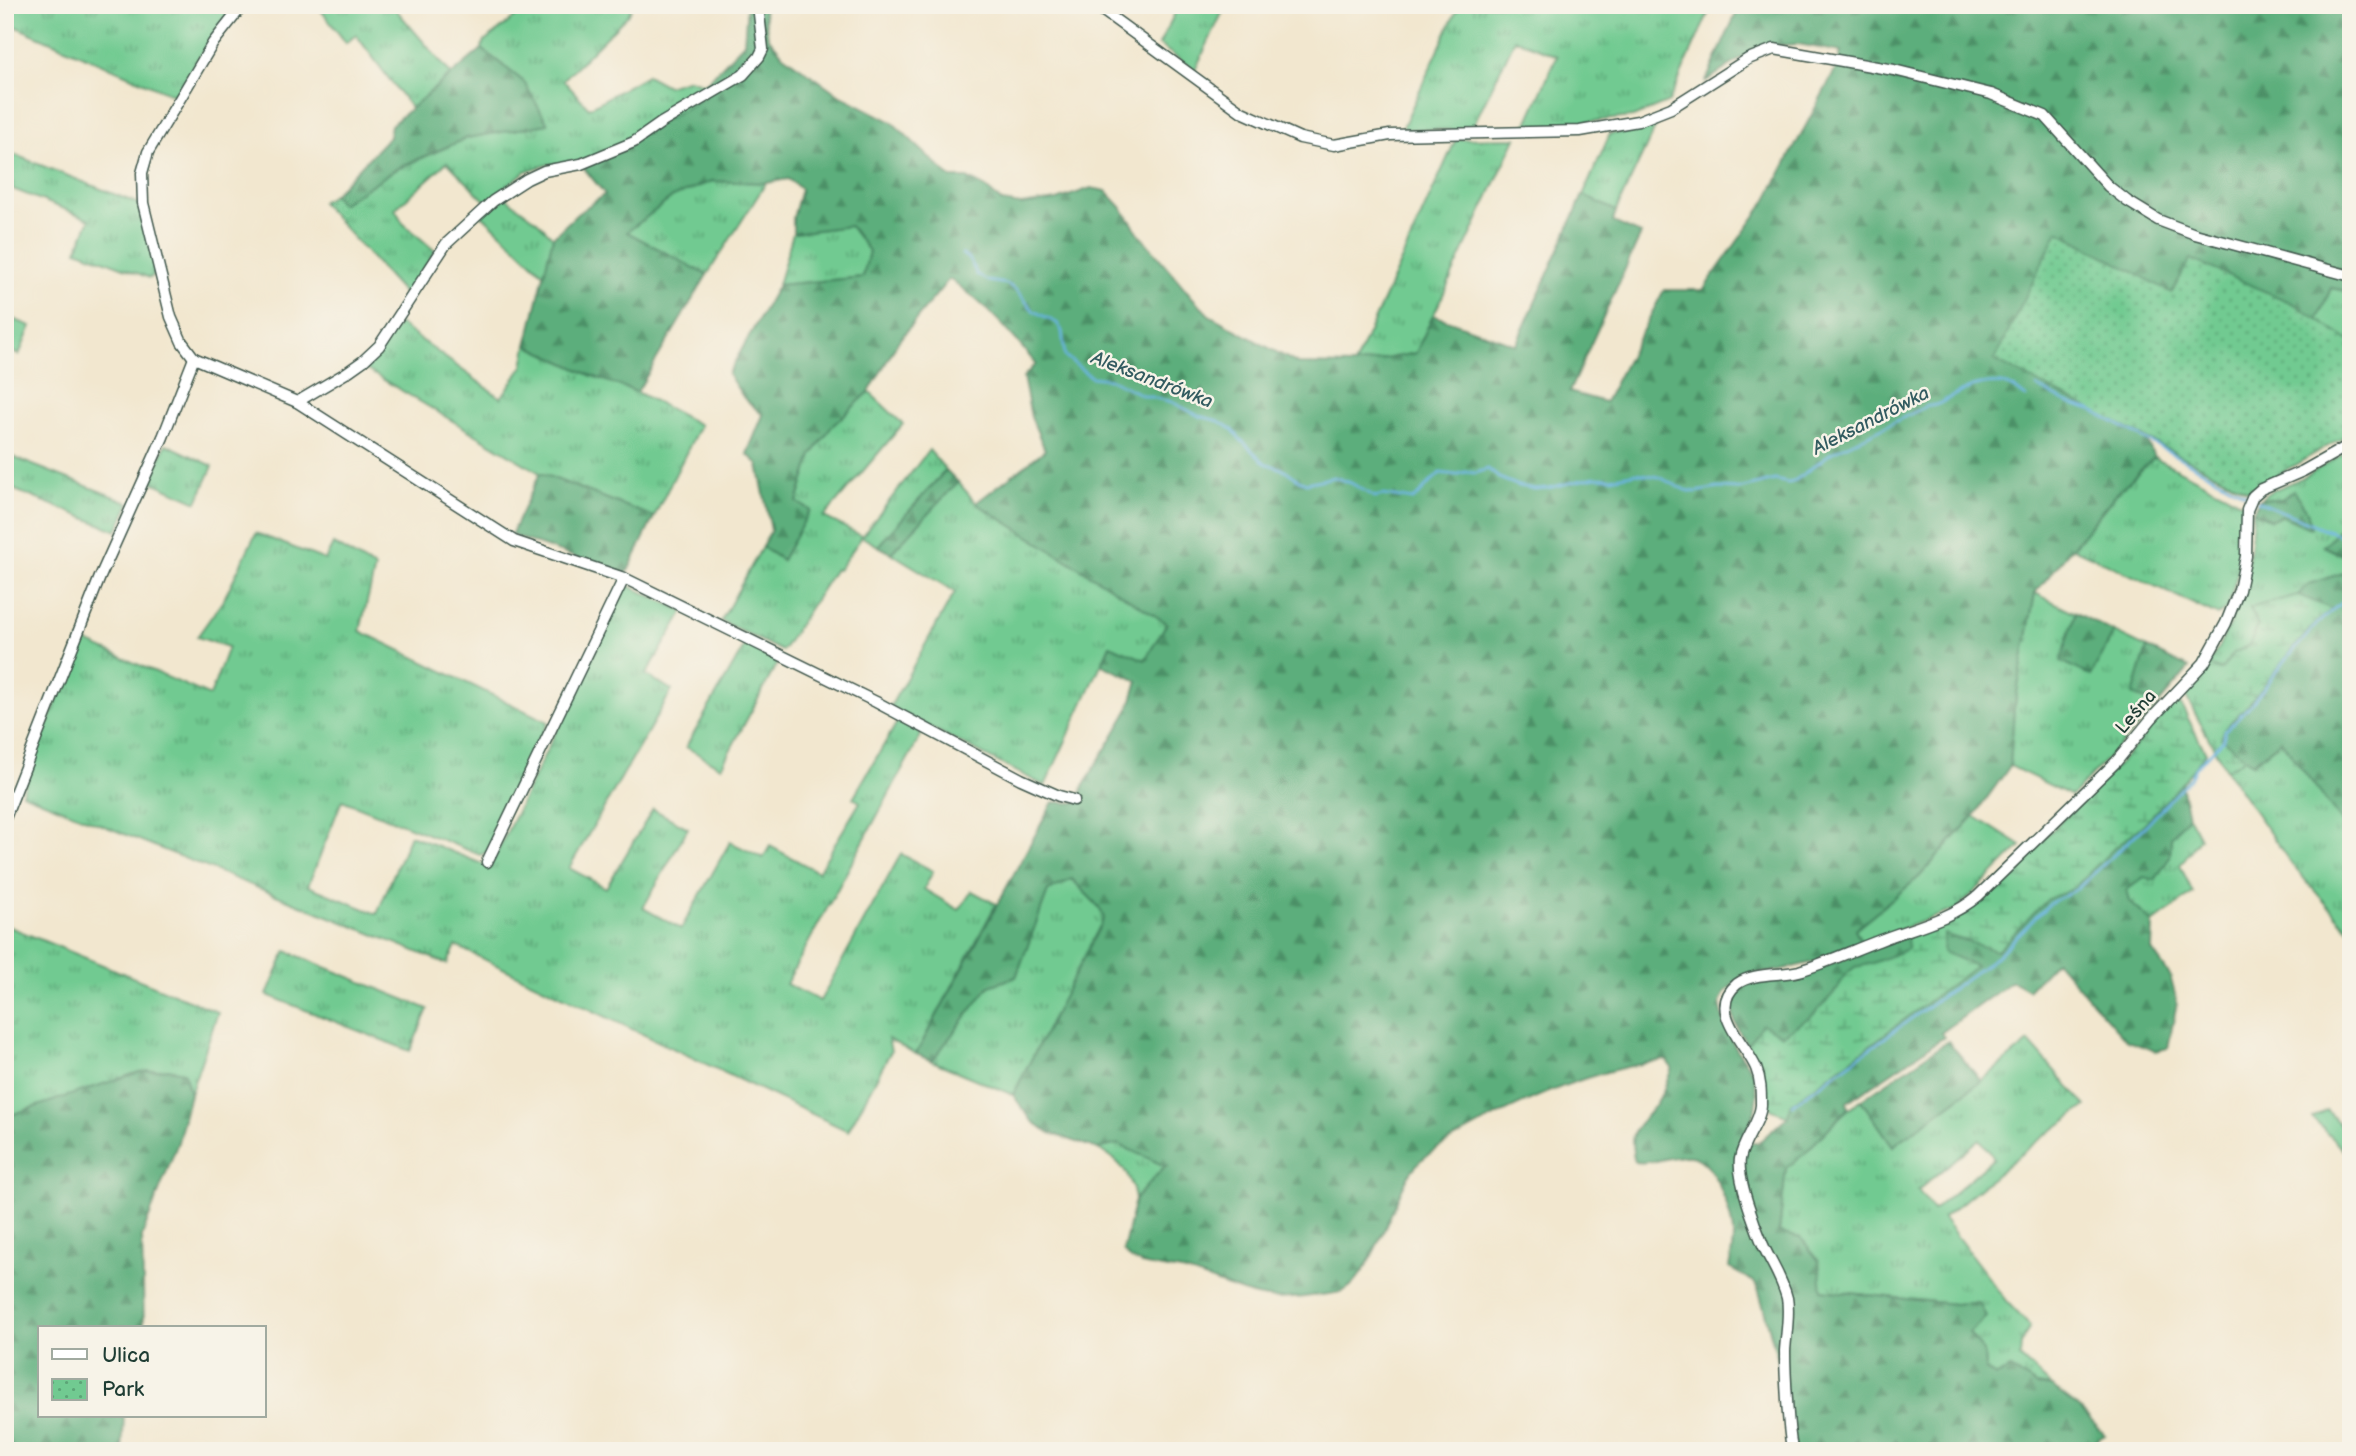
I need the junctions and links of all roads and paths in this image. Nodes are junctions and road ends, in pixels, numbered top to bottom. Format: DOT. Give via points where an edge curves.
graph roads {
  1 [pos="243,5"];
  2 [pos="758,5"];
  3 [pos="1095,5"];
  4 [pos="2351,276"];
  5 [pos="194,358"];
  6 [pos="297,402"];
  7 [pos="2351,444"];
  8 [pos="624,578"];
  9 [pos="1074,800"];
  10 [pos="5,818"];
  11 [pos="487,862"];
  12 [pos="1793,1451"];
  1 -- 5 [label="street" via="213,43 154,141 142,173 143,203 171,317"];
  2 -- 6 [label="street" via="763,49 743,75 634,142 581,164 544,171 493,201 446,244 379,345 346,373"];
  3 -- 4 [label="street" via="1242,111 1300,138 1334,145 1390,135 1580,131 1638,121 1671,108 1748,59 1774,49 1894,70 1991,94 2045,116 2108,186 2158,220"];
  5 -- 6 [label="street"];
  5 -- 10 [label="street" via="100,577"];
  6 -- 8 [label="street" via="514,541"];
  7 -- 12 [label="street, Leśna" via="2253,496 2247,510 2246,556 2239,590 2204,663 2116,762 2019,859 1961,910 1831,961 1795,972 1747,978 1729,994 1727,1007 1734,1035 1755,1067 1761,1087 1760,1110 1740,1160 1742,1182 1787,1301 1785,1358"];
  8 -- 9 [label="street" via="1021,779"];
  8 -- 11 [label="street"];
}
